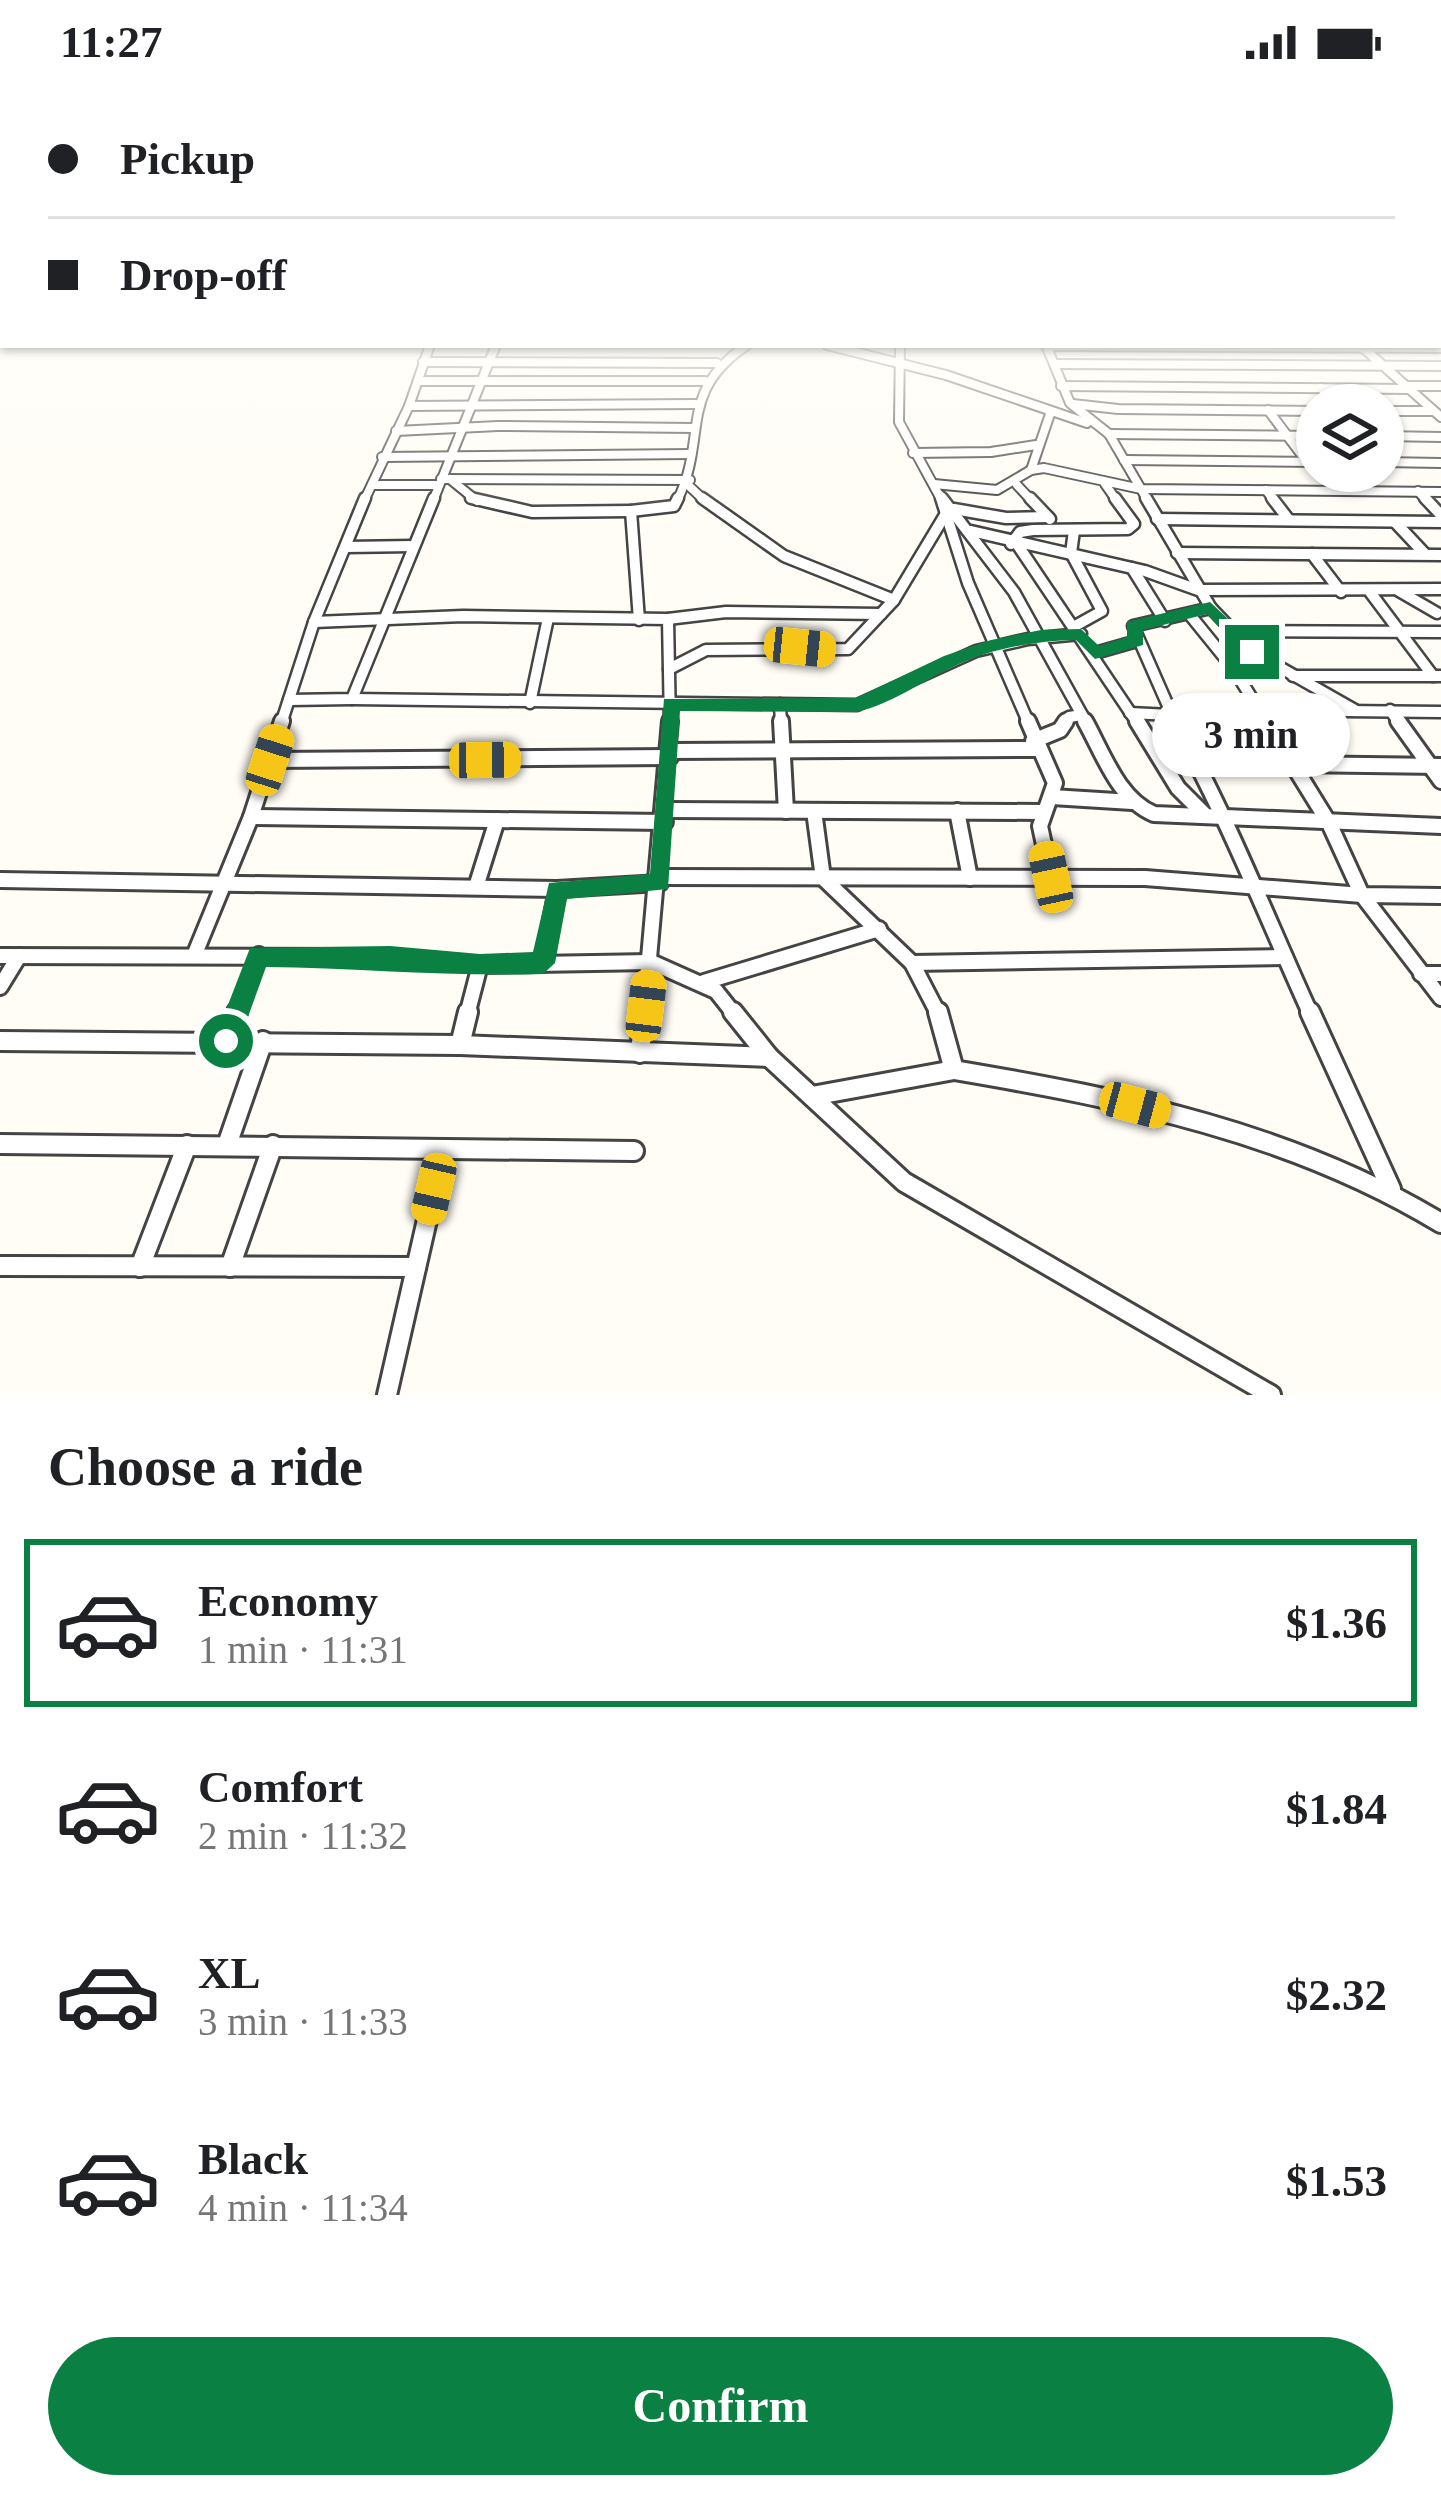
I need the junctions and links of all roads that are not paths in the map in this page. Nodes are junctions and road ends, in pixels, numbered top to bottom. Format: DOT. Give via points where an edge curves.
graph roads {
  1 [pos="415,390"];
  2 [pos="477,390"];
  3 [pos="701,390"];
  4 [pos="898,390"];
  5 [pos="986,390"];
  6 [pos="1063,390"];
  7 [pos="1154,390"];
  8 [pos="1186,390"];
  9 [pos="1212,390"];
  10 [pos="1411,390"];
  11 [pos="616,403"];
  12 [pos="1070,403"];
  13 [pos="696,404"];
  14 [pos="470,405"];
  15 [pos="409,406"];
  16 [pos="1223,409"];
  17 [pos="1167,410"];
  18 [pos="1202,410"];
  19 [pos="1268,410"];
  20 [pos="1296,410"];
  21 [pos="1404,411"];
  22 [pos="1437,411"];
  23 [pos="1050,414"];
  24 [pos="1094,425"];
  25 [pos="556,427"];
  26 [pos="611,428"];
  27 [pos="693,428"];
  28 [pos="460,429"];
  29 [pos="396,431"];
  30 [pos="1109,434"];
  31 [pos="1222,435"];
  32 [pos="1237,435"];
  33 [pos="1284,436"];
  34 [pos="1296,436"];
  35 [pos="1404,436"];
  36 [pos="1441,437"];
  37 [pos="1036,446"];
  38 [pos="1296,447"];
  39 [pos="913,452"];
  40 [pos="451,453"];
  41 [pos="548,453"];
  42 [pos="692,454"];
  43 [pos="382,458"];
  44 [pos="1124,460"];
  45 [pos="1242,461"];
  46 [pos="1404,461"];
  47 [pos="1274,462"];
  48 [pos="1296,462"];
  49 [pos="1441,463"];
  50 [pos="1031,470"];
  51 [pos="443,481"];
  52 [pos="689,483"];
  53 [pos="1105,484"];
  54 [pos="373,485"];
  55 [pos="1017,485"];
  56 [pos="1141,489"];
  57 [pos="937,490"];
  58 [pos="1266,490"];
  59 [pos="1292,490"];
  60 [pos="1418,491"];
  61 [pos="1441,492"];
  62 [pos="631,511"];
  63 [pos="949,512"];
  64 [pos="1048,517"];
  65 [pos="1157,519"];
  66 [pos="1441,519"];
  67 [pos="1289,520"];
  68 [pos="1396,522"];
  69 [pos="971,531"];
  70 [pos="1068,531"];
  71 [pos="1014,544"];
  72 [pos="413,546"];
  73 [pos="346,548"];
  74 [pos="1071,553"];
  75 [pos="1177,553"];
  76 [pos="1312,554"];
  77 [pos="1425,554"];
  78 [pos="1441,554"];
  79 [pos="1131,567"];
  80 [pos="1441,589"];
  81 [pos="1198,590"];
  82 [pos="1399,591"];
  83 [pos="1340,592"];
  84 [pos="1370,592"];
  85 [pos="894,600"];
  86 [pos="1210,608"];
  87 [pos="1439,612"];
  88 [pos="881,614"];
  89 [pos="1190,615"];
  90 [pos="548,618"];
  91 [pos="668,619"];
  92 [pos="381,620"];
  93 [pos="639,620"];
  94 [pos="1166,621"];
  95 [pos="314,622"];
  96 [pos="1078,630"];
  97 [pos="1230,631"];
  98 [pos="1399,631"];
  99 [pos="1419,632"];
  100 [pos="1441,632"];
  101 [pos="1041,635"];
  102 [pos="1137,640"];
  103 [pos="997,644"];
  104 [pos="1095,653"];
  105 [pos="669,669"];
  106 [pos="1292,676"];
  107 [pos="1437,676"];
  108 [pos="352,699"];
  109 [pos="289,700"];
  110 [pos="530,703"];
  111 [pos="670,704"];
  112 [pos="780,704"];
  113 [pos="1258,710"];
  114 [pos="1355,710"];
  115 [pos="1390,710"];
  116 [pos="1441,712"];
  117 [pos="1130,713"];
  118 [pos="1082,715"];
  119 [pos="1171,715"];
  120 [pos="1035,744"];
  121 [pos="783,753"];
  122 [pos="670,754"];
  123 [pos="270,760"];
  124 [pos="1293,764"];
  125 [pos="1436,766"];
  126 [pos="1441,781"];
  127 [pos="1052,797"];
  128 [pos="1132,802"];
  129 [pos="786,811"];
  130 [pos="814,811"];
  131 [pos="957,812"];
  132 [pos="1041,812"];
  133 [pos="1226,814"];
  134 [pos="666,816"];
  135 [pos="1206,816"];
  136 [pos="251,817"];
  137 [pos="497,820"];
  138 [pos="1329,823"];
  139 [pos="1441,826"];
  140 [pos="1051,877"];
  141 [pos="823,878"];
  142 [pos="970,878"];
  143 [pos="0,880"];
  144 [pos="661,880"];
  145 [pos="228,882"];
  146 [pos="1252,886"];
  147 [pos="476,887"];
  148 [pos="557,890"];
  149 [pos="1362,895"];
  150 [pos="1441,896"];
  151 [pos="879,928"];
  152 [pos="0,956"];
  153 [pos="19,956"];
  154 [pos="194,956"];
  155 [pos="259,956"];
  156 [pos="1285,957"];
  157 [pos="651,962"];
  158 [pos="543,963"];
  159 [pos="912,963"];
  160 [pos="480,965"];
  161 [pos="1421,974"];
  162 [pos="1441,974"];
  163 [pos="704,982"];
  164 [pos="0,987"];
  165 [pos="1441,998"];
  166 [pos="0,1041"];
  167 [pos="226,1041"];
  168 [pos="262,1042"];
  169 [pos="460,1046"];
  170 [pos="640,1053"];
  171 [pos="769,1057"];
  172 [pos="954,1070"];
  173 [pos="812,1096"];
  174 [pos="0,1144"];
  175 [pos="187,1145"];
  176 [pos="227,1145"];
  177 [pos="273,1145"];
  178 [pos="443,1150"];
  179 [pos="634,1151"];
  180 [pos="1391,1189"];
  181 [pos="1441,1223"];
  182 [pos="0,1266"];
  183 [pos="140,1267"];
  184 [pos="230,1267"];
  185 [pos="416,1267"];
  186 [pos="387,1395"];
  187 [pos="1271,1395"];
  1 -- 15 [label="street"];
  2 -- 14 [label="street"];
  3 -- 13 [label="street"];
  4 -- 39 [label="street" via="899,422"];
  5 -- 23 [label="street"];
  6 -- 12 [label="street"];
  7 -- 17 [label="street"];
  8 -- 18 [label="street"];
  9 -- 16 [label="street"];
  10 -- 22 [label="street"];
  11 -- 13 [label="street"];
  11 -- 14 [label="street"];
  11 -- 26 [label="street"];
  12 -- 17 [label="street"];
  12 -- 24 [label="street"];
  13 -- 27 [label="street"];
  14 -- 15 [label="street"];
  14 -- 28 [label="street"];
  15 -- 29 [label="street"];
  16 -- 18 [label="street"];
  16 -- 19 [label="street"];
  16 -- 32 [label="street"];
  17 -- 18 [label="street"];
  19 -- 20 [label="street"];
  19 -- 33 [label="street"];
  21 -- 22 [label="street"];
  23 -- 24 [label="street"];
  23 -- 37 [label="street"];
  24 -- 30 [label="street"];
  25 -- 26 [label="street"];
  25 -- 28 [label="street"];
  25 -- 41 [label="street"];
  26 -- 27 [label="street"];
  27 -- 42 [label="street"];
  28 -- 29 [label="street"];
  28 -- 40 [label="street"];
  29 -- 43 [label="street"];
  30 -- 31 [label="street"];
  30 -- 44 [label="street"];
  31 -- 32 [label="street"];
  31 -- 45 [label="street"];
  32 -- 33 [label="street"];
  33 -- 34 [label="street"];
  33 -- 38 [label="street"];
  35 -- 36 [label="street"];
  37 -- 39 [label="street"];
  37 -- 50 [label="street"];
  39 -- 57 [label="street"];
  40 -- 41 [label="street"];
  40 -- 43 [label="street"];
  40 -- 51 [label="street"];
  41 -- 42 [label="street"];
  42 -- 52 [label="street"];
  43 -- 54 [label="street"];
  44 -- 45 [label="street"];
  44 -- 56 [label="street"];
  45 -- 47 [label="street"];
  46 -- 49 [label="street"];
  47 -- 48 [label="street"];
  47 -- 59 [label="street"];
  50 -- 53 [label="street"];
  50 -- 55 [label="street"];
  51 -- 52 [label="street"];
  51 -- 54 [label="street"];
  51 -- 62 [label="street" via="466,500 510,509"];
  51 -- 72 [label="street"];
  52 -- 62 [label="street" via="672,508"];
  52 -- 85 [label="street" via="738,532 772,552"];
  53 -- 56 [label="street"];
  53 -- 70 [label="street" via="1134,524 1117,532"];
  54 -- 73 [label="street"];
  55 -- 57 [label="street"];
  55 -- 64 [label="street"];
  56 -- 58 [label="street"];
  56 -- 65 [label="street"];
  57 -- 63 [label="street"];
  58 -- 59 [label="street"];
  58 -- 67 [label="street"];
  59 -- 60 [label="street"];
  60 -- 61 [label="street"];
  60 -- 66 [label="street"];
  62 -- 93 [label="street"];
  63 -- 64 [label="street"];
  63 -- 69 [label="street"];
  63 -- 85 [label="street"];
  63 -- 103 [label="street" via="968,583"];
  64 -- 70 [label="street"];
  65 -- 67 [label="street"];
  65 -- 75 [label="street"];
  66 -- 68 [label="street"];
  67 -- 68 [label="street"];
  68 -- 77 [label="street"];
  69 -- 71 [label="street"];
  69 -- 101 [label="street"];
  70 -- 71 [label="street" via="1020,532"];
  70 -- 74 [label="street"];
  71 -- 74 [label="street"];
  71 -- 96 [label="street"];
  72 -- 73 [label="street"];
  72 -- 92 [label="street"];
  73 -- 95 [label="street"];
  74 -- 79 [label="street"];
  74 -- 96 [label="street" via="1102,611"];
  75 -- 76 [label="street"];
  75 -- 81 [label="street"];
  76 -- 77 [label="street"];
  76 -- 83 [label="street"];
  77 -- 78 [label="street"];
  79 -- 81 [label="street"];
  79 -- 94 [label="street"];
  80 -- 82 [label="street"];
  81 -- 83 [label="street"];
  81 -- 86 [label="street"];
  82 -- 84 [label="street"];
  82 -- 87 [label="street"];
  83 -- 84 [label="street"];
  84 -- 98 [label="street"];
  85 -- 88 [label="street"];
  86 -- 89 [label="street"];
  86 -- 97 [label="street"];
  87 -- 99 [label="street"];
  88 -- 91 [label="street"];
  88 -- 105 [label="street" via="848,650 706,650"];
  89 -- 94 [label="street"];
  89 -- 113 [label="street"];
  90 -- 92 [label="street"];
  90 -- 93 [label="street"];
  90 -- 110 [label="street"];
  91 -- 93 [label="street"];
  91 -- 105 [label="street"];
  92 -- 95 [label="street"];
  92 -- 108 [label="street"];
  94 -- 102 [label="street" via="1133,626"];
  95 -- 109 [label="street"];
  96 -- 101 [label="street"];
  96 -- 104 [label="street"];
  97 -- 98 [label="street"];
  97 -- 106 [label="street"];
  98 -- 99 [label="street"];
  98 -- 107 [label="street"];
  99 -- 100 [label="street"];
  101 -- 103 [label="street"];
  101 -- 118 [label="street"];
  102 -- 104 [label="street"];
  102 -- 119 [label="street"];
  103 -- 112 [label="street" via="874,701"];
  103 -- 120 [label="street"];
  104 -- 117 [label="street"];
  105 -- 111 [label="street"];
  106 -- 107 [label="street"];
  106 -- 114 [label="street"];
  108 -- 109 [label="street"];
  108 -- 110 [label="street"];
  109 -- 123 [label="street"];
  110 -- 111 [label="street"];
  111 -- 112 [label="street"];
  111 -- 122 [label="street"];
  112 -- 121 [label="street"];
  113 -- 114 [label="street"];
  113 -- 124 [label="street"];
  114 -- 115 [label="street"];
  115 -- 116 [label="street"];
  115 -- 125 [label="street"];
  117 -- 119 [label="street"];
  117 -- 135 [label="street"];
  118 -- 120 [label="street"];
  118 -- 128 [label="street"];
  119 -- 133 [label="street"];
  120 -- 121 [label="street"];
  120 -- 127 [label="street" via="1055,783"];
  121 -- 122 [label="street"];
  121 -- 129 [label="street"];
  122 -- 123 [label="street"];
  122 -- 134 [label="street"];
  123 -- 136 [label="street"];
  124 -- 125 [label="street"];
  124 -- 138 [label="street"];
  125 -- 126 [label="street"];
  127 -- 128 [label="street"];
  127 -- 132 [label="street"];
  128 -- 135 [label="street" via="1154,814"];
  129 -- 130 [label="street"];
  129 -- 134 [label="street"];
  130 -- 131 [label="street"];
  130 -- 141 [label="street"];
  131 -- 132 [label="street"];
  131 -- 142 [label="street"];
  132 -- 140 [label="street"];
  133 -- 135 [label="street"];
  133 -- 138 [label="street"];
  133 -- 146 [label="street"];
  134 -- 137 [label="street"];
  134 -- 144 [label="street"];
  136 -- 137 [label="street"];
  136 -- 145 [label="street"];
  137 -- 147 [label="street"];
  138 -- 139 [label="street"];
  138 -- 149 [label="street"];
  140 -- 142 [label="street"];
  140 -- 146 [label="street"];
  141 -- 142 [label="street"];
  141 -- 144 [label="street"];
  141 -- 151 [label="street"];
  143 -- 145 [label="street"];
  144 -- 148 [label="street"];
  144 -- 157 [label="street"];
  145 -- 147 [label="street"];
  145 -- 154 [label="street"];
  146 -- 149 [label="street"];
  146 -- 156 [label="street"];
  147 -- 148 [label="street"];
  148 -- 158 [label="street"];
  149 -- 150 [label="street"];
  149 -- 161 [label="street"];
  151 -- 159 [label="street"];
  151 -- 163 [label="street"];
  152 -- 153 [label="street"];
  153 -- 154 [label="street"];
  153 -- 164 [label="street"];
  154 -- 155 [label="street"];
  155 -- 160 [label="street"];
  155 -- 167 [label="street"];
  156 -- 159 [label="street"];
  156 -- 180 [label="street"];
  157 -- 158 [label="street"];
  157 -- 163 [label="street"];
  157 -- 170 [label="street"];
  158 -- 160 [label="street"];
  159 -- 172 [label="street" via="935,1000"];
  160 -- 169 [label="street"];
  161 -- 162 [label="street"];
  161 -- 165 [label="street"];
  163 -- 171 [label="street"];
  166 -- 167 [label="street"];
  167 -- 168 [label="street"];
  168 -- 169 [label="street"];
  168 -- 176 [label="street"];
  169 -- 170 [label="street"];
  170 -- 171 [label="street"];
  171 -- 173 [label="street"];
  172 -- 173 [label="street"];
  172 -- 180 [label="street" via="1135,1105 1287,1147"];
  173 -- 187 [label="street" via="904,1183"];
  174 -- 175 [label="street"];
  175 -- 176 [label="street"];
  175 -- 183 [label="street"];
  176 -- 177 [label="street"];
  177 -- 178 [label="street"];
  177 -- 184 [label="street"];
  178 -- 179 [label="street"];
  178 -- 185 [label="street"];
  180 -- 181 [label="street"];
  182 -- 183 [label="street"];
  183 -- 184 [label="street"];
  184 -- 185 [label="street"];
  185 -- 186 [label="street"];
}
